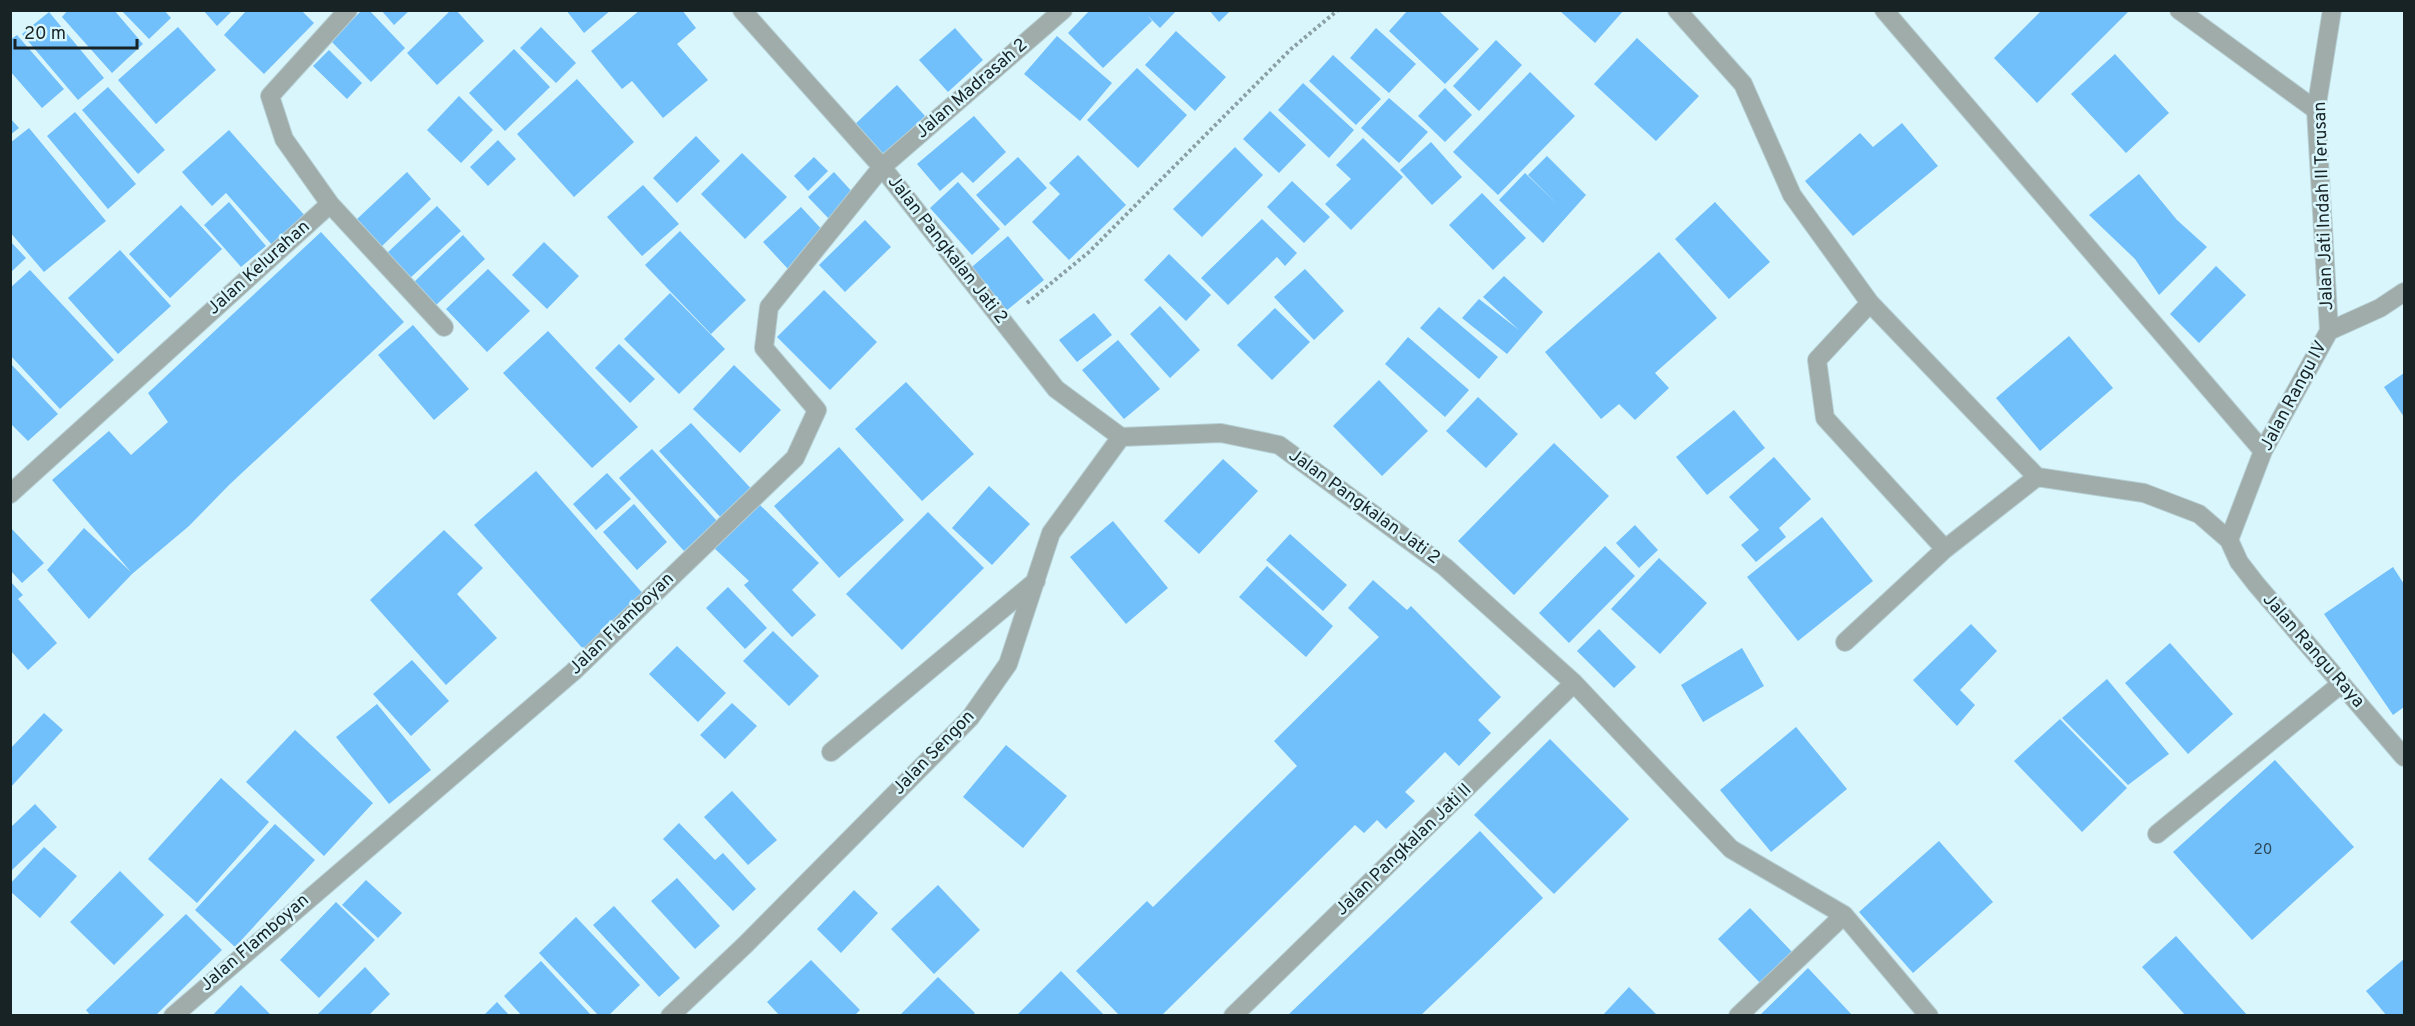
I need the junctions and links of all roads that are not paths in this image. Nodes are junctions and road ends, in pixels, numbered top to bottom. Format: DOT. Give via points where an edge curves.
graph roads {
  1 [pos="348,10"];
  2 [pos="742,10"];
  3 [pos="1063,10"];
  4 [pos="1677,10"];
  5 [pos="1884,10"];
  6 [pos="2179,10"];
  7 [pos="2332,10"];
  8 [pos="2316,110"];
  9 [pos="882,167"];
  10 [pos="330,204"];
  11 [pos="2404,292"];
  12 [pos="1870,303"];
  13 [pos="444,327"];
  14 [pos="2329,331"];
  15 [pos="1121,437"];
  16 [pos="2263,451"];
  17 [pos="2037,477"];
  18 [pos="10,494"];
  19 [pos="2229,540"];
  20 [pos="1945,549"];
  21 [pos="1035,581"];
  22 [pos="1845,642"];
  23 [pos="1574,683"];
  24 [pos="2342,684"];
  25 [pos="831,752"];
  26 [pos="2404,758"];
  27 [pos="2157,834"];
  28 [pos="1844,915"];
  29 [pos="673,1015"];
  30 [pos="173,1016"];
  31 [pos="1233,1016"];
  32 [pos="1738,1016"];
  33 [pos="1929,1016"];
  1 -- 10 [label="street" via="270,96 284,139"];
  2 -- 9 [label="street, Jalan Pangkalan Jati 2"];
  3 -- 9 [label="street, Jalan Madrasah 2"];
  4 -- 12 [label="street" via="1743,84 1792,195"];
  5 -- 16 [label="street"];
  6 -- 8 [label="street"];
  7 -- 8 [label="street, Jalan Jati Indah II Terusan"];
  8 -- 14 [label="street, Jalan Jati Indah II Terusan"];
  9 -- 15 [label="street, Jalan Pangkalan Jati 2" via="1056,389"];
  9 -- 30 [label="street, Jalan Flamboyan" via="770,307 764,348 817,410 795,458 573,672"];
  10 -- 13 [label="street"];
  10 -- 18 [label="street, Jalan Kelurahan"];
  11 -- 14 [label="street, Jalan Rangu IV" via="2380,308"];
  12 -- 17 [label="street"];
  12 -- 20 [label="street" via="1817,360 1825,418"];
  14 -- 16 [label="street, Jalan Rangu IV"];
  15 -- 21 [label="street, Jalan Sengon" via="1051,533"];
  15 -- 23 [label="street, Jalan Pangkalan Jati 2" via="1221,433 1279,445 1446,567"];
  16 -- 19 [label="street, Jalan Rangu IV"];
  17 -- 19 [label="street" via="2144,493 2199,514"];
  17 -- 20 [label="street"];
  19 -- 24 [label="street, Jalan Rangu Raya" via="2256,584"];
  20 -- 22 [label="street"];
  21 -- 25 [label="street"];
  21 -- 29 [label="street, Jalan Sengon" via="1008,664 970,718"];
  23 -- 28 [label="street, Jalan Pangkalan Jati 2" via="1731,849"];
  23 -- 31 [label="street, Jalan Pangkalan Jati II"];
  24 -- 26 [label="street, Jalan Rangu Raya"];
  24 -- 27 [label="street"];
  28 -- 32 [label="street"];
  28 -- 33 [label="street, Jalan Pangkalan Jati 2"];
}
